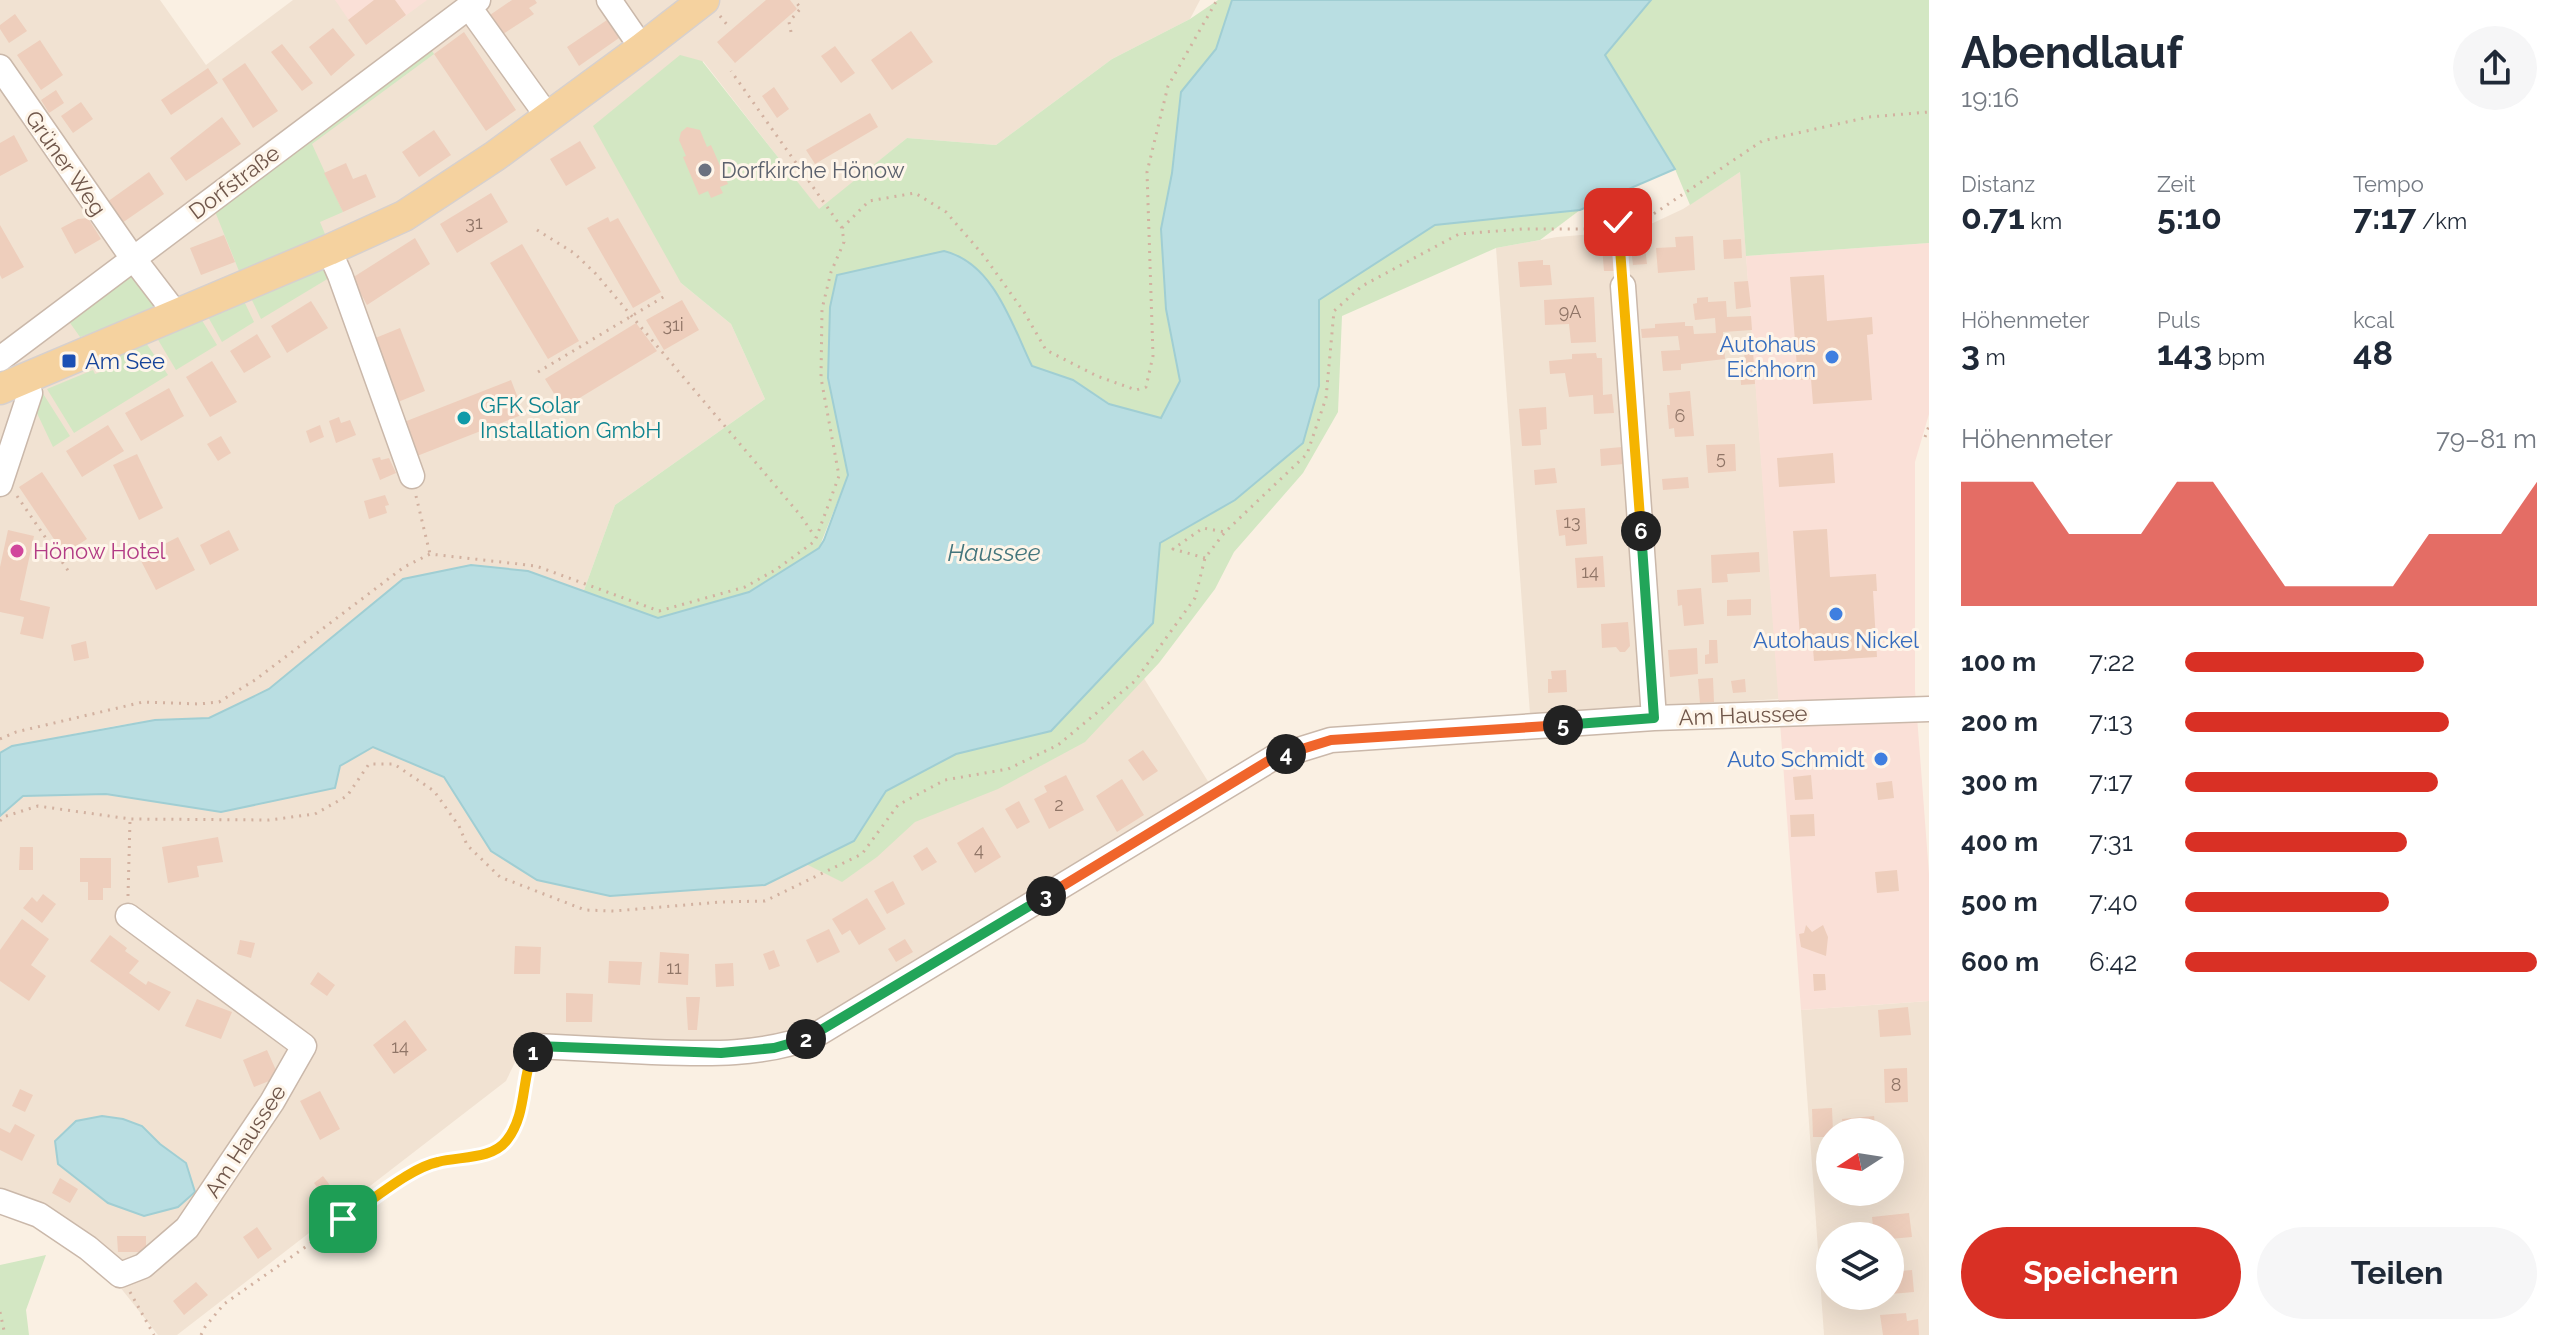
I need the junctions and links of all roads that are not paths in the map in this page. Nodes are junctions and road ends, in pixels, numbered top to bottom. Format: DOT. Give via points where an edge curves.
graph roads {
  1 [pos="609,0"];
  2 [pos="474,3"];
  3 [pos="711,7"];
  4 [pos="642,48"];
  5 [pos="0,67"];
  6 [pos="548,117"];
  7 [pos="329,250"];
  8 [pos="133,258"];
  9 [pos="1623,286"];
  10 [pos="176,314"];
  11 [pos="0,359"];
  12 [pos="12,385"];
  13 [pos="412,476"];
  14 [pos="5,485"];
  15 [pos="1929,709"];
  16 [pos="1654,718"];
  17 [pos="128,916"];
  18 [pos="536,1046"];
  19 [pos="0,1201"];
  1 -- 4 [label="street"];
  2 -- 6 [label="street, Dorfstraße"];
  2 -- 8 [label="street, Dorfstraße"];
  3 -- 4 [label="main road"];
  4 -- 6 [label="main road"];
  5 -- 8 [label="street, Grüner Weg"];
  6 -- 7 [label="main road" via="404,216"];
  7 -- 10 [label="main road"];
  7 -- 13 [label="street"];
  8 -- 10 [label="street, Grüner Weg"];
  8 -- 11 [label="street, Dorfstraße"];
  9 -- 16 [label="street"];
  10 -- 12 [label="main road"];
  12 -- 14 [label="street" via="30,393"];
  15 -- 16 [label="street, Am Haussee"];
  16 -- 18 [label="street, Am Haussee" via="1331,740 1273,758 808,1038 774,1048 721,1053"];
  17 -- 19 [label="street, Am Haussee" via="304,1046 187,1228 143,1266 120,1275 39,1215"];
}
